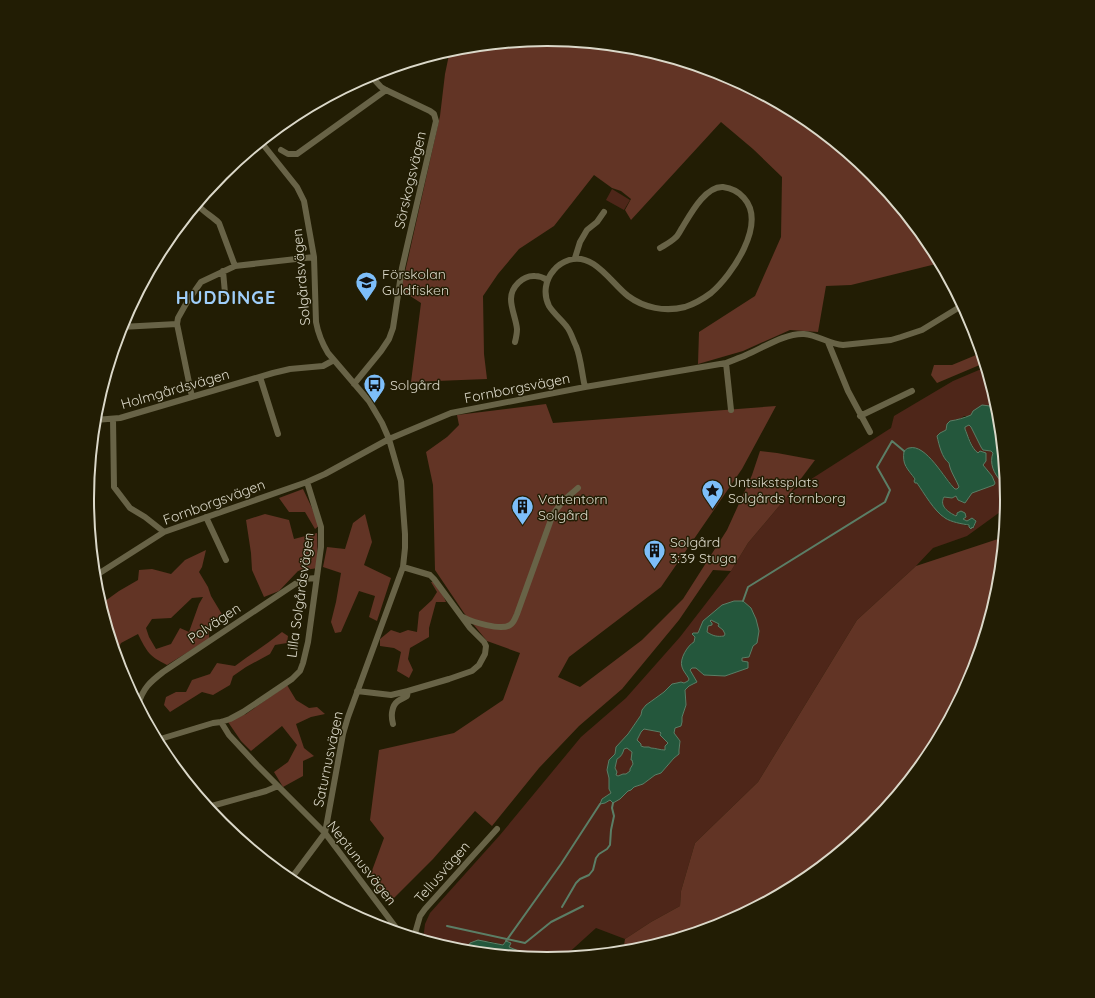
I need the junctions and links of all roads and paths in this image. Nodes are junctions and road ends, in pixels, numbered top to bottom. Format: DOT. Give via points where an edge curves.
graph roads {
  1 [pos="374,80"];
  2 [pos="386,90"];
  3 [pos="264,146"];
  4 [pos="281,150"];
  5 [pos="200,208"];
  6 [pos="604,212"];
  7 [pos="660,248"];
  8 [pos="314,257"];
  9 [pos="575,258"];
  10 [pos="236,266"];
  11 [pos="223,271"];
  12 [pos="547,280"];
  13 [pos="225,293"];
  14 [pos="958,308"];
  15 [pos="177,324"];
  16 [pos="129,327"];
  17 [pos="515,342"];
  18 [pos="828,342"];
  19 [pos="334,360"];
  20 [pos="726,363"];
  21 [pos="260,377"];
  22 [pos="354,384"];
  23 [pos="585,387"];
  24 [pos="912,391"];
  25 [pos="192,397"];
  26 [pos="731,410"];
  27 [pos="860,416"];
  28 [pos="113,419"];
  29 [pos="102,420"];
  30 [pos="870,432"];
  31 [pos="278,434"];
  32 [pos="389,438"];
  33 [pos="307,482"];
  34 [pos="578,488"];
  35 [pos="206,517"];
  36 [pos="164,532"];
  37 [pos="226,560"];
  38 [pos="403,567"];
  39 [pos="100,572"];
  40 [pos="316,578"];
  41 [pos="462,616"];
  42 [pos="357,691"];
  43 [pos="408,691"];
  44 [pos="140,697"];
  45 [pos="221,722"];
  46 [pos="393,724"];
  47 [pos="163,738"];
  48 [pos="278,786"];
  49 [pos="214,805"];
  50 [pos="497,829"];
  51 [pos="326,833"];
  52 [pos="294,875"];
  53 [pos="394,925"];
  54 [pos="415,932"];
  1 -- 2 [label="street, Sörskogsvägen"];
  2 -- 4 [label="street" via="297,154 288,154"];
  2 -- 22 [label="street, Sörskogsvägen" via="427,109 434,114 436,121 405,255 393,328 389,339"];
  3 -- 8 [label="street, Solgårdsvägen" via="301,194"];
  5 -- 10 [label="street" via="219,223"];
  6 -- 9 [label="street" via="587,230"];
  7 -- 9 [label="street" via="676,238 699,202 716,188 735,191 748,204 751,212 749,235 740,256 712,292 686,307 671,310 655,308 636,301 599,268"];
  8 -- 10 [label="street"];
  8 -- 19 [label="street, Solgårdsvägen" via="317,328 324,346"];
  9 -- 12 [label="street" via="559,265"];
  10 -- 11 [label="street"];
  11 -- 13 [label="street"];
  11 -- 15 [label="street" via="201,282 186,302"];
  12 -- 17 [label="street" via="530,276 514,288 511,298 517,330"];
  12 -- 23 [label="street" via="547,300 567,328 577,348"];
  14 -- 18 [label="street, Fornborgsvägen" via="922,330 891,340 843,345"];
  15 -- 16 [label="street"];
  15 -- 25 [label="street"];
  18 -- 20 [label="street, Fornborgsvägen" via="812,335 797,334"];
  18 -- 27 [label="street"];
  19 -- 21 [label="street, Holmgårdsvägen" via="323,366 290,369"];
  19 -- 22 [label="street, Solgårdsvägen"];
  20 -- 23 [label="street, Fornborgsvägen"];
  20 -- 26 [label="street"];
  21 -- 25 [label="street, Holmgårdsvägen"];
  21 -- 31 [label="street"];
  22 -- 32 [label="street, Solgårdsvägen" via="368,400"];
  23 -- 32 [label="street, Fornborgsvägen" via="451,413"];
  24 -- 27 [label="street"];
  25 -- 28 [label="street, Holmgårdsvägen"];
  27 -- 30 [label="street"];
  28 -- 29 [label="street, Holmgårdsvägen"];
  28 -- 36 [label="street" via="114,487 130,508"];
  32 -- 33 [label="street, Fornborgsvägen"];
  32 -- 38 [label="street, Solgårdsvägen" via="401,481 405,534"];
  33 -- 35 [label="street, Fornborgsvägen"];
  33 -- 40 [label="street, Lilla Solgårdsvägen" via="322,531"];
  34 -- 41 [label="street" via="553,514 512,623 500,627 480,624"];
  35 -- 36 [label="street, Fornborgsvägen"];
  35 -- 37 [label="street"];
  36 -- 39 [label="street, Fornborgsvägen"];
  38 -- 41 [label="street" via="430,575"];
  38 -- 42 [label="street, Saturnusvägen"];
  40 -- 44 [label="street, Polvägen" via="304,579 295,584 150,682"];
  40 -- 45 [label="street, Lilla Solgårdsvägen" via="308,642 300,671 243,712"];
  41 -- 43 [label="street" via="486,646 479,665 472,671"];
  42 -- 43 [label="street" via="391,695"];
  42 -- 51 [label="street, Saturnusvägen" via="343,734"];
  43 -- 46 [label="street" via="407,696 395,705"];
  45 -- 47 [label="street, Lilla Solgårdsvägen"];
  45 -- 48 [label="street, Neptunusvägen" via="229,735"];
  48 -- 49 [label="street"];
  48 -- 51 [label="street, Neptunusvägen"];
  50 -- 54 [label="street, Tellusvägen" via="425,909"];
  51 -- 52 [label="street, Saturnusvägen"];
  51 -- 53 [label="street, Neptunusvägen"];
}
